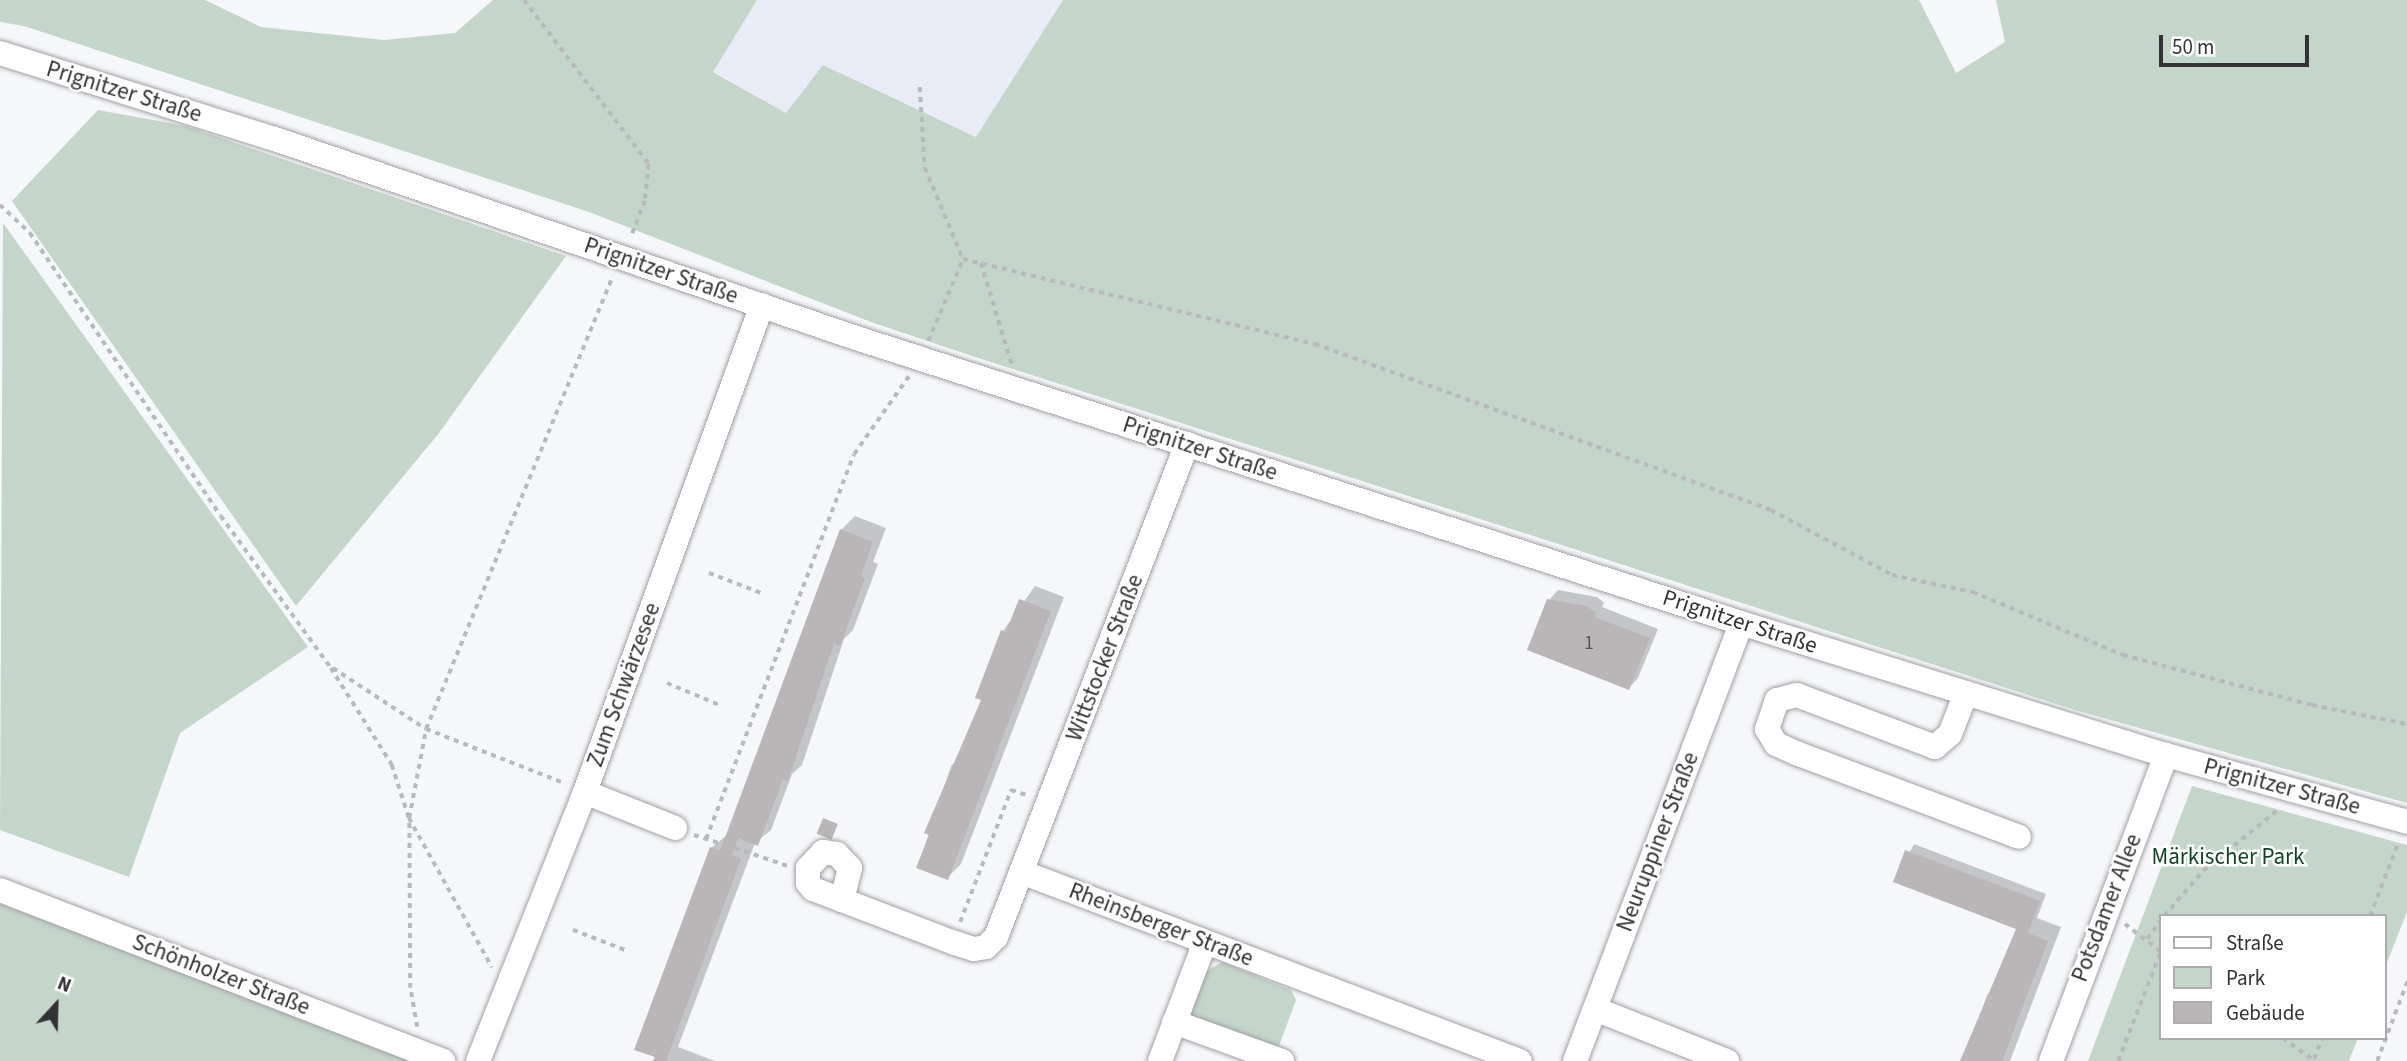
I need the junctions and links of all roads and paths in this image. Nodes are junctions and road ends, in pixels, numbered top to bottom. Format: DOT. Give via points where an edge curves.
graph roads {
  1 [pos="524,0"];
  2 [pos="0,53"];
  3 [pos="920,87"];
  4 [pos="0,205"];
  5 [pos="621,257"];
  6 [pos="963,259"];
  7 [pos="981,263"];
  8 [pos="762,305"];
  9 [pos="917,358"];
  10 [pos="1020,391"];
  11 [pos="1187,444"];
  12 [pos="709,573"];
  13 [pos="764,594"];
  14 [pos="1741,623"];
  15 [pos="331,668"];
  16 [pos="667,683"];
  17 [pos="1966,693"];
  18 [pos="722,706"];
  19 [pos="2407,724"];
  20 [pos="426,729"];
  21 [pos="2166,755"];
  22 [pos="1011,789"];
  23 [pos="585,792"];
  24 [pos="2301,793"];
  25 [pos="409,818"];
  26 [pos="2407,822"];
  27 [pos="675,828"];
  28 [pos="2019,837"];
  29 [pos="706,839"];
  30 [pos="722,844"];
  31 [pos="735,848"];
  32 [pos="807,872"];
  33 [pos="1024,873"];
  34 [pos="0,890"];
  35 [pos="842,900"];
  36 [pos="2104,914"];
  37 [pos="2166,914"];
  38 [pos="2371,914"];
  39 [pos="2158,924"];
  40 [pos="573,930"];
  41 [pos="2147,939"];
  42 [pos="952,942"];
  43 [pos="1205,942"];
  44 [pos="2158,950"];
  45 [pos="628,951"];
  46 [pos="2158,957"];
  47 [pos="2407,982"];
  48 [pos="505,990"];
  49 [pos="1595,1009"];
  50 [pos="1174,1022"];
  51 [pos="418,1036"];
  52 [pos="2386,1036"];
  53 [pos="2286,1040"];
  54 [pos="2321,1040"];
  55 [pos="2384,1040"];
  56 [pos="443,1061"];
  57 [pos="478,1061"];
  58 [pos="1160,1061"];
  59 [pos="1282,1061"];
  60 [pos="1520,1061"];
  61 [pos="1575,1061"];
  62 [pos="1727,1061"];
  63 [pos="2050,1061"];
  64 [pos="2118,1061"];
  65 [pos="2314,1061"];
  66 [pos="2376,1061"];
  1 -- 5 [label="path" via="649,164 645,201"];
  2 -- 5 [label="street, Prignitzer Straße" via="275,139"];
  3 -- 6 [label="path" via="925,168"];
  4 -- 15 [label="path" via="30,233 221,516"];
  5 -- 8 [label="street, Prignitzer Straße"];
  5 -- 20 [label="path"];
  6 -- 7 [label="path"];
  6 -- 9 [label="path"];
  7 -- 10 [label="path"];
  7 -- 19 [label="path" via="1315,344 1771,510 1892,575 1973,592 2123,655 2312,705"];
  8 -- 9 [label="street, Prignitzer Straße"];
  8 -- 23 [label="street, Zum Schwärzesee"];
  9 -- 10 [label="street, Prignitzer Straße"];
  9 -- 29 [label="path" via="906,385 854,454"];
  10 -- 11 [label="street, Prignitzer Straße"];
  11 -- 14 [label="street, Prignitzer Straße"];
  11 -- 33 [label="street, Wittstocker Straße"];
  12 -- 13 [label="path"];
  14 -- 17 [label="street, Prignitzer Straße"];
  14 -- 49 [label="street, Neuruppiner Straße"];
  15 -- 20 [label="path"];
  15 -- 25 [label="path" via="393,765"];
  16 -- 18 [label="path"];
  17 -- 21 [label="street, Prignitzer Straße"];
  17 -- 28 [label="street" via="1950,734 1935,747 1797,695 1777,700 1767,729 1776,744 1796,753"];
  20 -- 23 [label="path"];
  20 -- 25 [label="path"];
  21 -- 24 [label="street, Prignitzer Straße"];
  21 -- 36 [label="street, Potsdamer Allee"];
  22 -- 42 [label="path"];
  23 -- 27 [label="street"];
  23 -- 48 [label="street, Zum Schwärzesee"];
  24 -- 26 [label="street, Prignitzer Straße"];
  24 -- 37 [label="path" via="2237,840"];
  25 -- 48 [label="path"];
  25 -- 51 [label="path" via="411,988"];
  26 -- 38 [label="path"];
  27 -- 29 [label="path"];
  29 -- 30 [label="path"];
  31 -- 32 [label="path"];
  32 -- 35 [label="street" via="813,889"];
  32 -- 35 [label="street" via="823,852 842,858 850,874"];
  33 -- 42 [label="street" via="992,942 974,949"];
  33 -- 43 [label="street, Rheinsberger Straße"];
  34 -- 56 [label="street, Schönholzer Straße"];
  35 -- 42 [label="street"];
  36 -- 41 [label="path"];
  36 -- 63 [label="street, Potsdamer Allee"];
  39 -- 41 [label="path"];
  40 -- 45 [label="path"];
  41 -- 44 [label="path"];
  43 -- 50 [label="street"];
  43 -- 60 [label="street, Rheinsberger Straße"];
  46 -- 64 [label="path"];
  47 -- 52 [label="path"];
  48 -- 57 [label="street, Zum Schwärzesee"];
  49 -- 61 [label="street, Neuruppiner Straße"];
  49 -- 62 [label="street"];
  50 -- 58 [label="street"];
  50 -- 59 [label="street"];
  53 -- 65 [label="path"];
  54 -- 65 [label="path"];
  55 -- 66 [label="path"];
}
